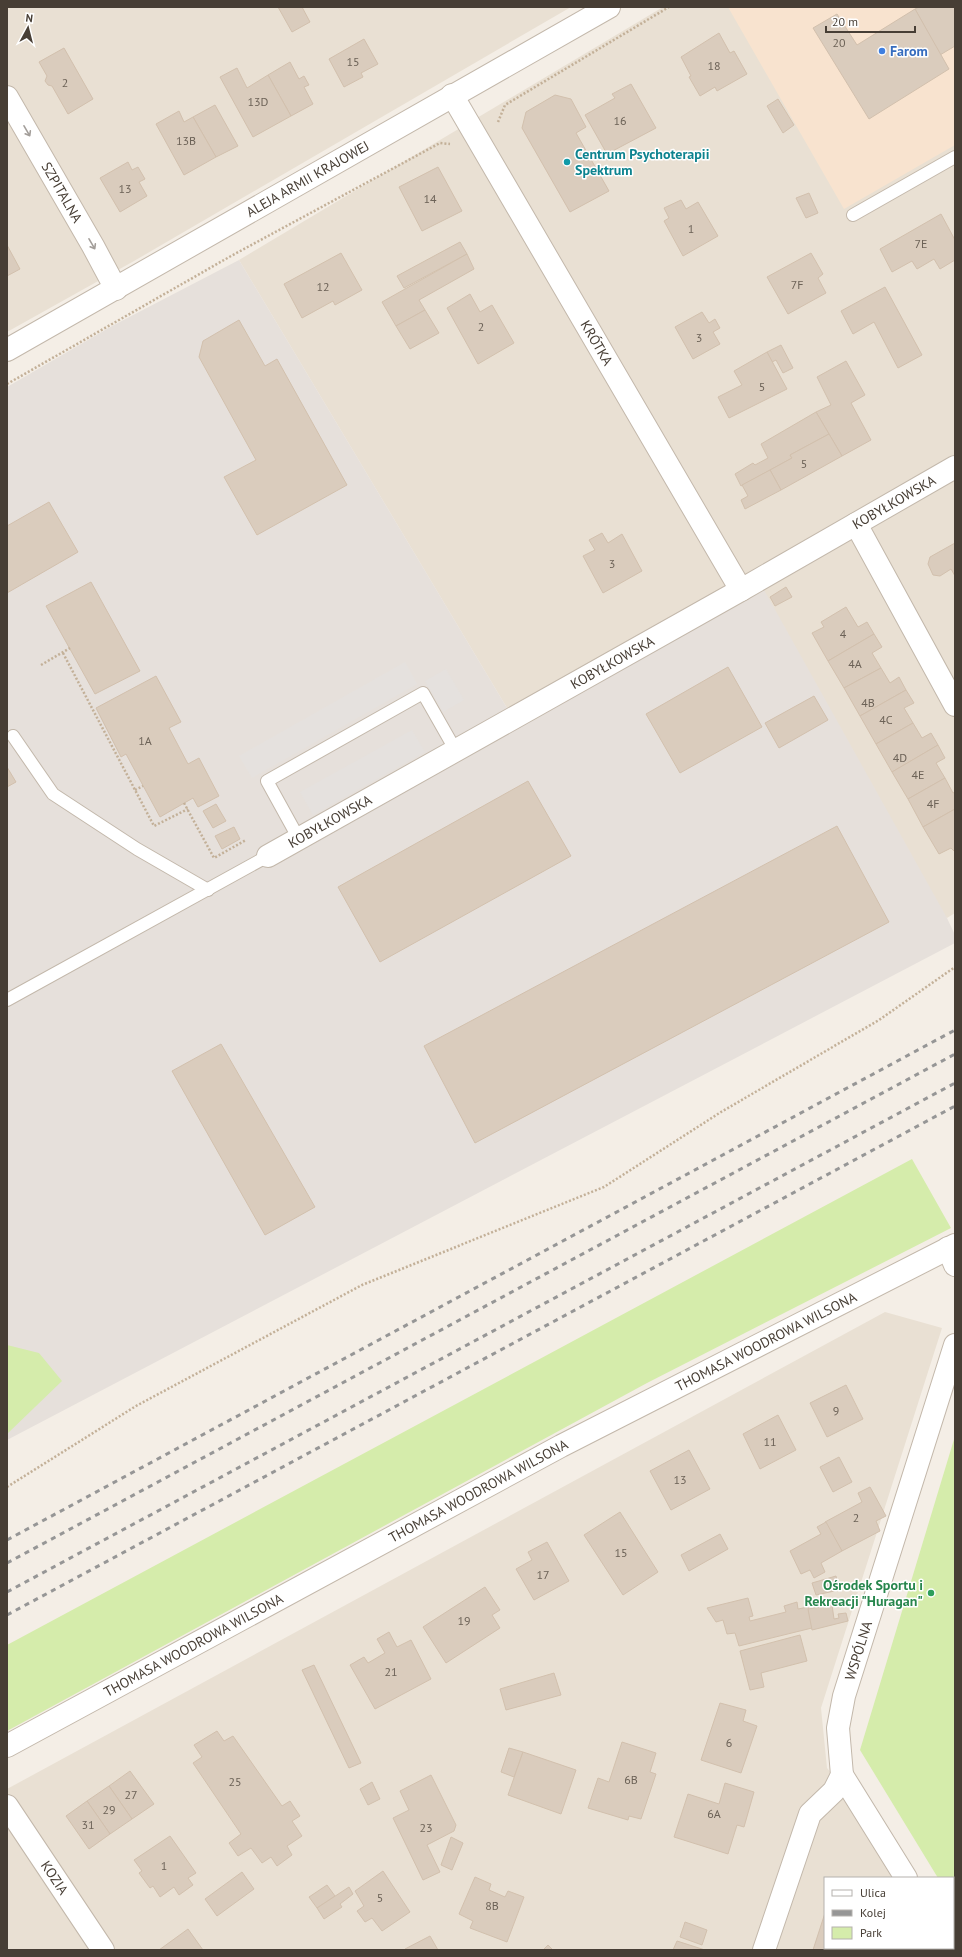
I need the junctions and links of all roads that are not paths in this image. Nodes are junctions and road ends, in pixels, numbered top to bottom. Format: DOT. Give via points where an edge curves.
graph roads {
  1 [pos="600,9"];
  2 [pos="452,95"];
  3 [pos="7,97"];
  4 [pos="955,157"];
  5 [pos="853,215"];
  6 [pos="116,289"];
  7 [pos="7,350"];
  8 [pos="955,467"];
  9 [pos="856,524"];
  10 [pos="741,590"];
  11 [pos="955,705"];
  12 [pos="13,736"];
  13 [pos="456,751"];
  14 [pos="300,839"];
  15 [pos="268,856"];
  16 [pos="208,890"];
  17 [pos="7,1000"];
  18 [pos="953,1253"];
  19 [pos="955,1344"];
  20 [pos="7,1746"];
  21 [pos="842,1775"];
  22 [pos="7,1806"];
  23 [pos="905,1877"];
  24 [pos="103,1950"];
  25 [pos="764,1950"];
  1 -- 2 [label="street, ALEJA ARMII KRAJOWEJ"];
  2 -- 6 [label="street, ALEJA ARMII KRAJOWEJ"];
  2 -- 10 [label="street, KRÓTKA"];
  3 -- 6 [label="street, SZPITALNA, one-way"];
  4 -- 5 [label="lane"];
  6 -- 7 [label="street, ALEJA ARMII KRAJOWEJ"];
  8 -- 9 [label="street, KOBYŁKOWSKA"];
  9 -- 10 [label="street, KOBYŁKOWSKA"];
  9 -- 11 [label="street"];
  10 -- 13 [label="street, KOBYŁKOWSKA"];
  12 -- 16 [label="lane" via="53,794 137,849"];
  13 -- 14 [label="street, KOBYŁKOWSKA"];
  13 -- 14 [label="lane" via="423,693 314,754 267,781"];
  14 -- 15 [label="street, KOBYŁKOWSKA"];
  15 -- 16 [label="lane"];
  16 -- 17 [label="lane"];
  18 -- 20 [label="street, THOMASA WOODROWA WILSONA" via="554,1450"];
  19 -- 21 [label="street, WSPÓLNA" via="844,1696 838,1728"];
  21 -- 23 [label="street"];
  21 -- 25 [label="street" via="834,1791 810,1814"];
  22 -- 24 [label="street, KOZIA"];
}
